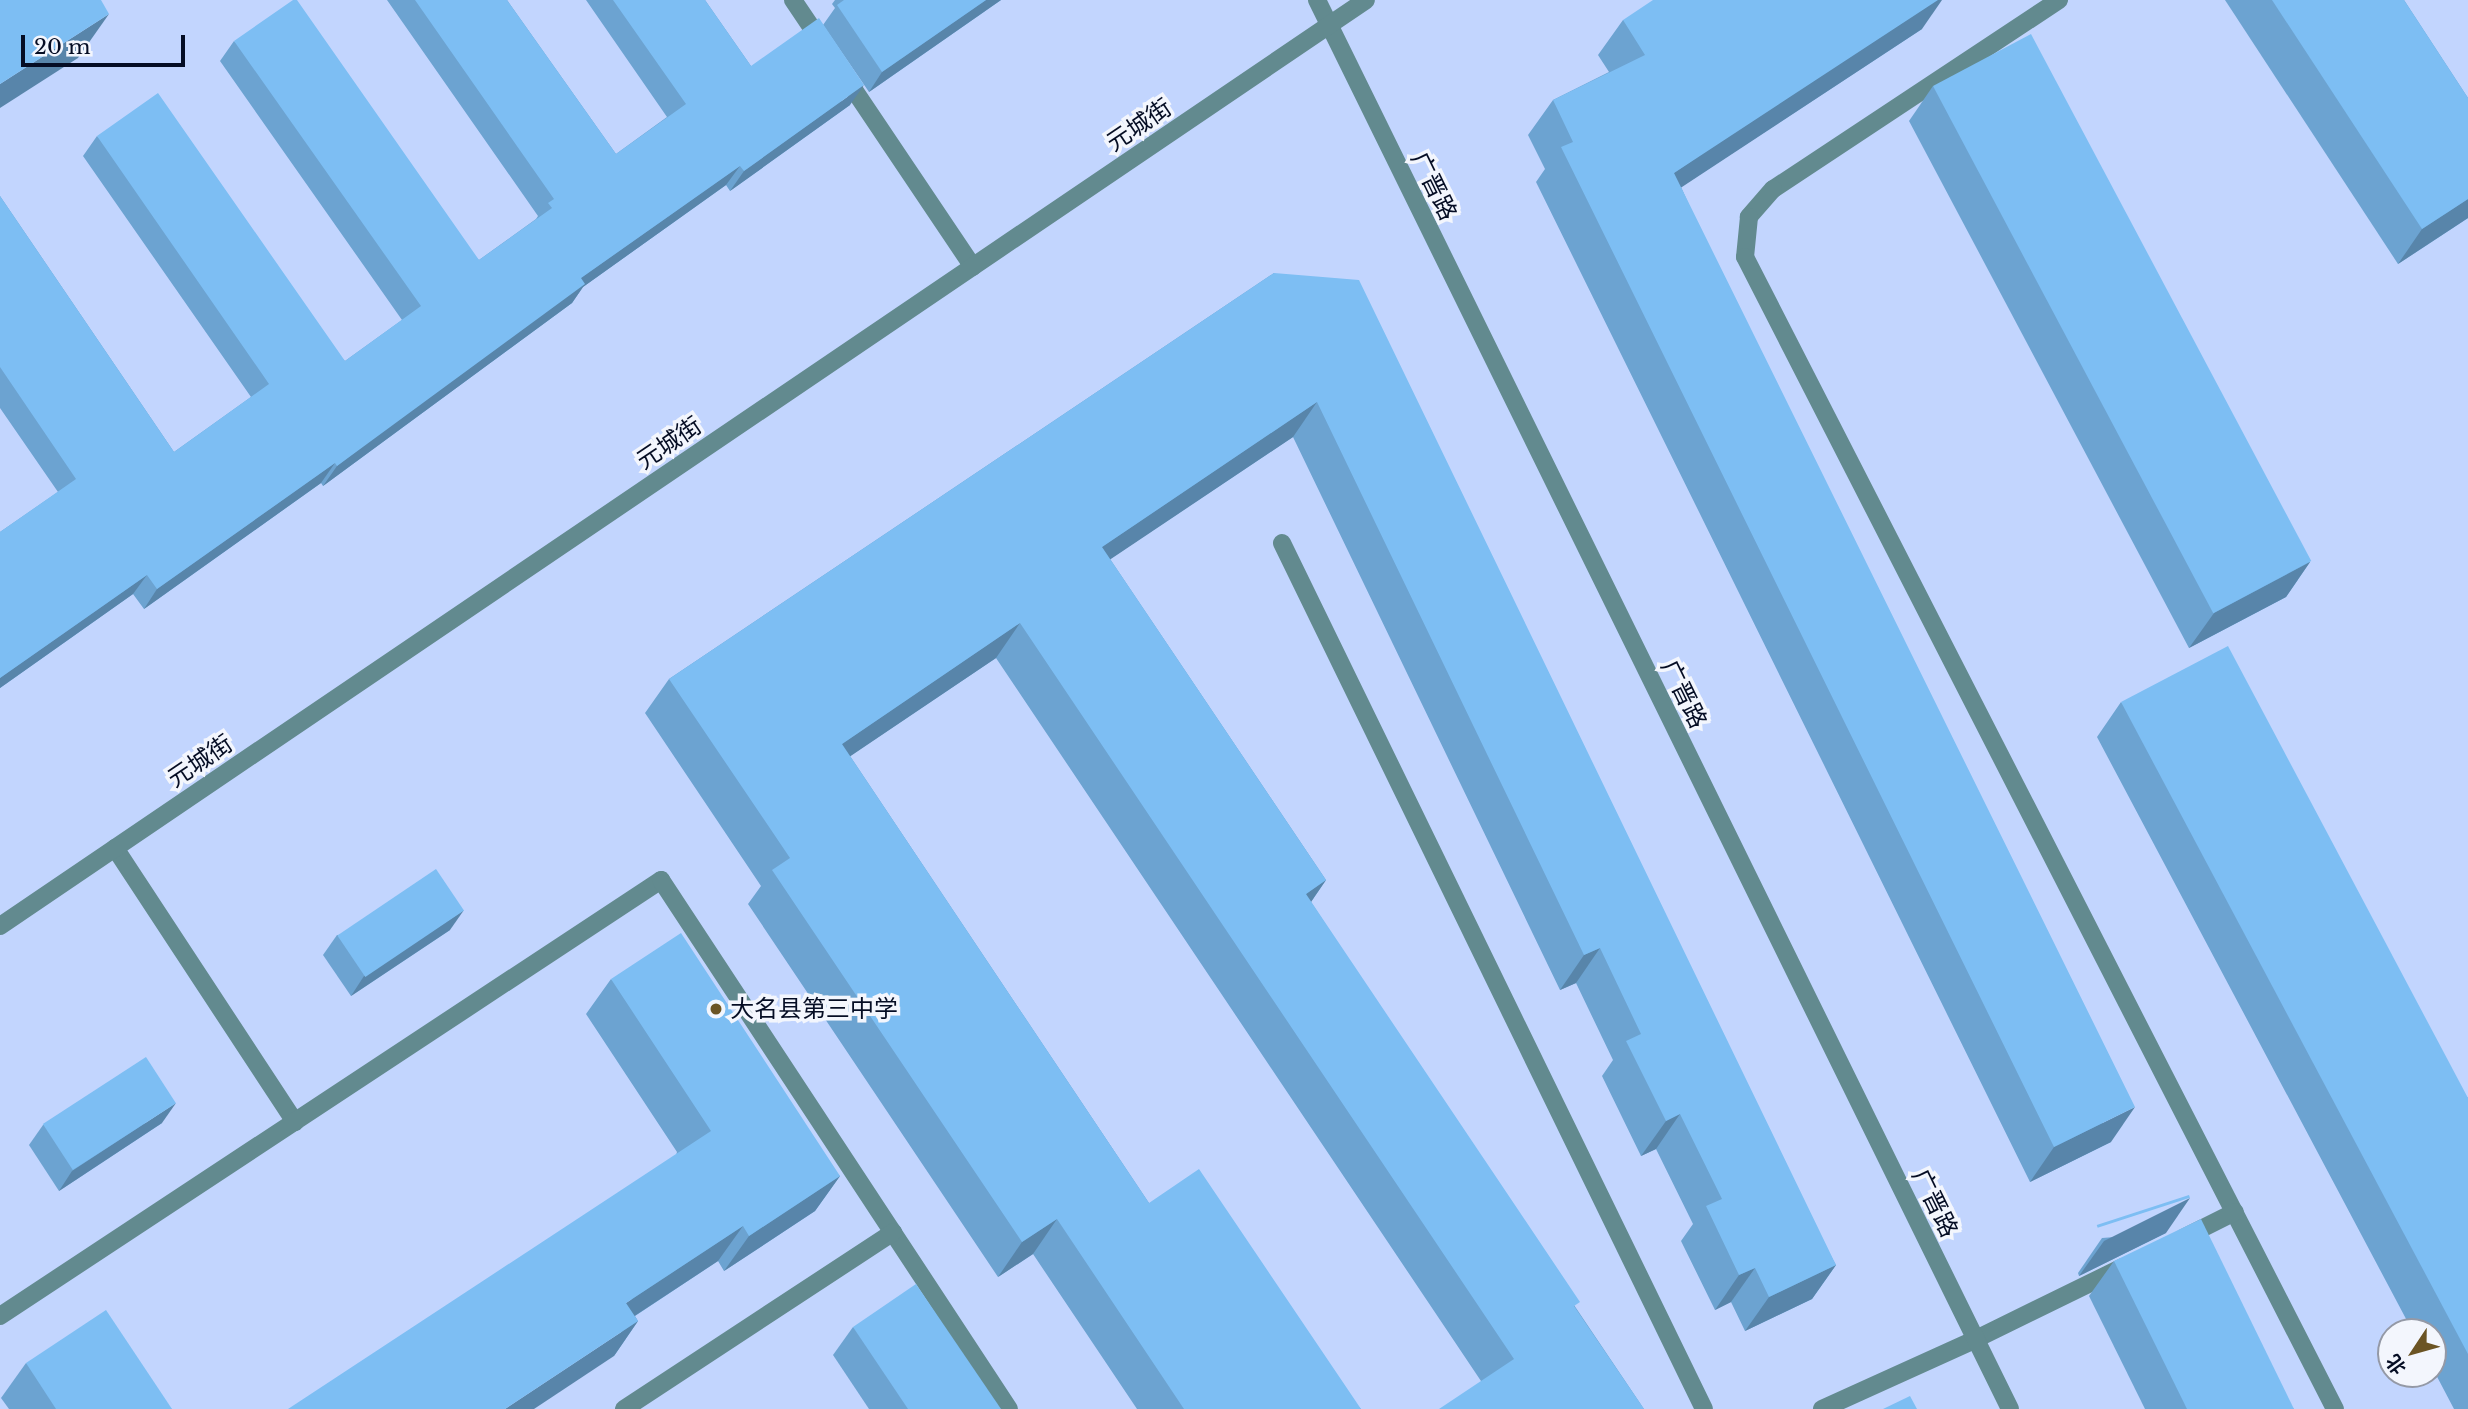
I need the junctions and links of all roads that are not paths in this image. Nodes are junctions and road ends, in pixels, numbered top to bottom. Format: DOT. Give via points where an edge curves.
graph roads {
  1 [pos="793,0"];
  2 [pos="1317,0"];
  3 [pos="1366,0"];
  4 [pos="2059,0"];
  5 [pos="1329,25"];
  6 [pos="973,267"];
  7 [pos="1282,543"];
  8 [pos="115,848"];
  9 [pos="0,926"];
  10 [pos="295,1122"];
  11 [pos="2235,1212"];
  12 [pos="892,1232"];
  13 [pos="2161,1249"];
  14 [pos="2136,1261"];
  15 [pos="0,1316"];
  16 [pos="1976,1339"];
  17 [pos="624,1409"];
  18 [pos="1009,1409"];
  19 [pos="1704,1409"];
  20 [pos="1822,1409"];
  21 [pos="2010,1409"];
  22 [pos="2335,1409"];
  1 -- 6 [label="street"];
  2 -- 5 [label="street, 广晋路"];
  3 -- 5 [label="street, 元城街"];
  4 -- 11 [label="street" via="1773,190 1749,217 1745,257"];
  5 -- 6 [label="street, 元城街"];
  5 -- 16 [label="street, 广晋路"];
  6 -- 8 [label="street, 元城街"];
  7 -- 19 [label="street"];
  8 -- 9 [label="street, 元城街"];
  8 -- 10 [label="street"];
  10 -- 12 [label="street" via="661,880"];
  10 -- 15 [label="street"];
  11 -- 13 [label="street"];
  11 -- 22 [label="street"];
  12 -- 17 [label="street"];
  12 -- 18 [label="street"];
  14 -- 16 [label="street"];
  16 -- 20 [label="street"];
  16 -- 21 [label="street, 广晋路"];
}
